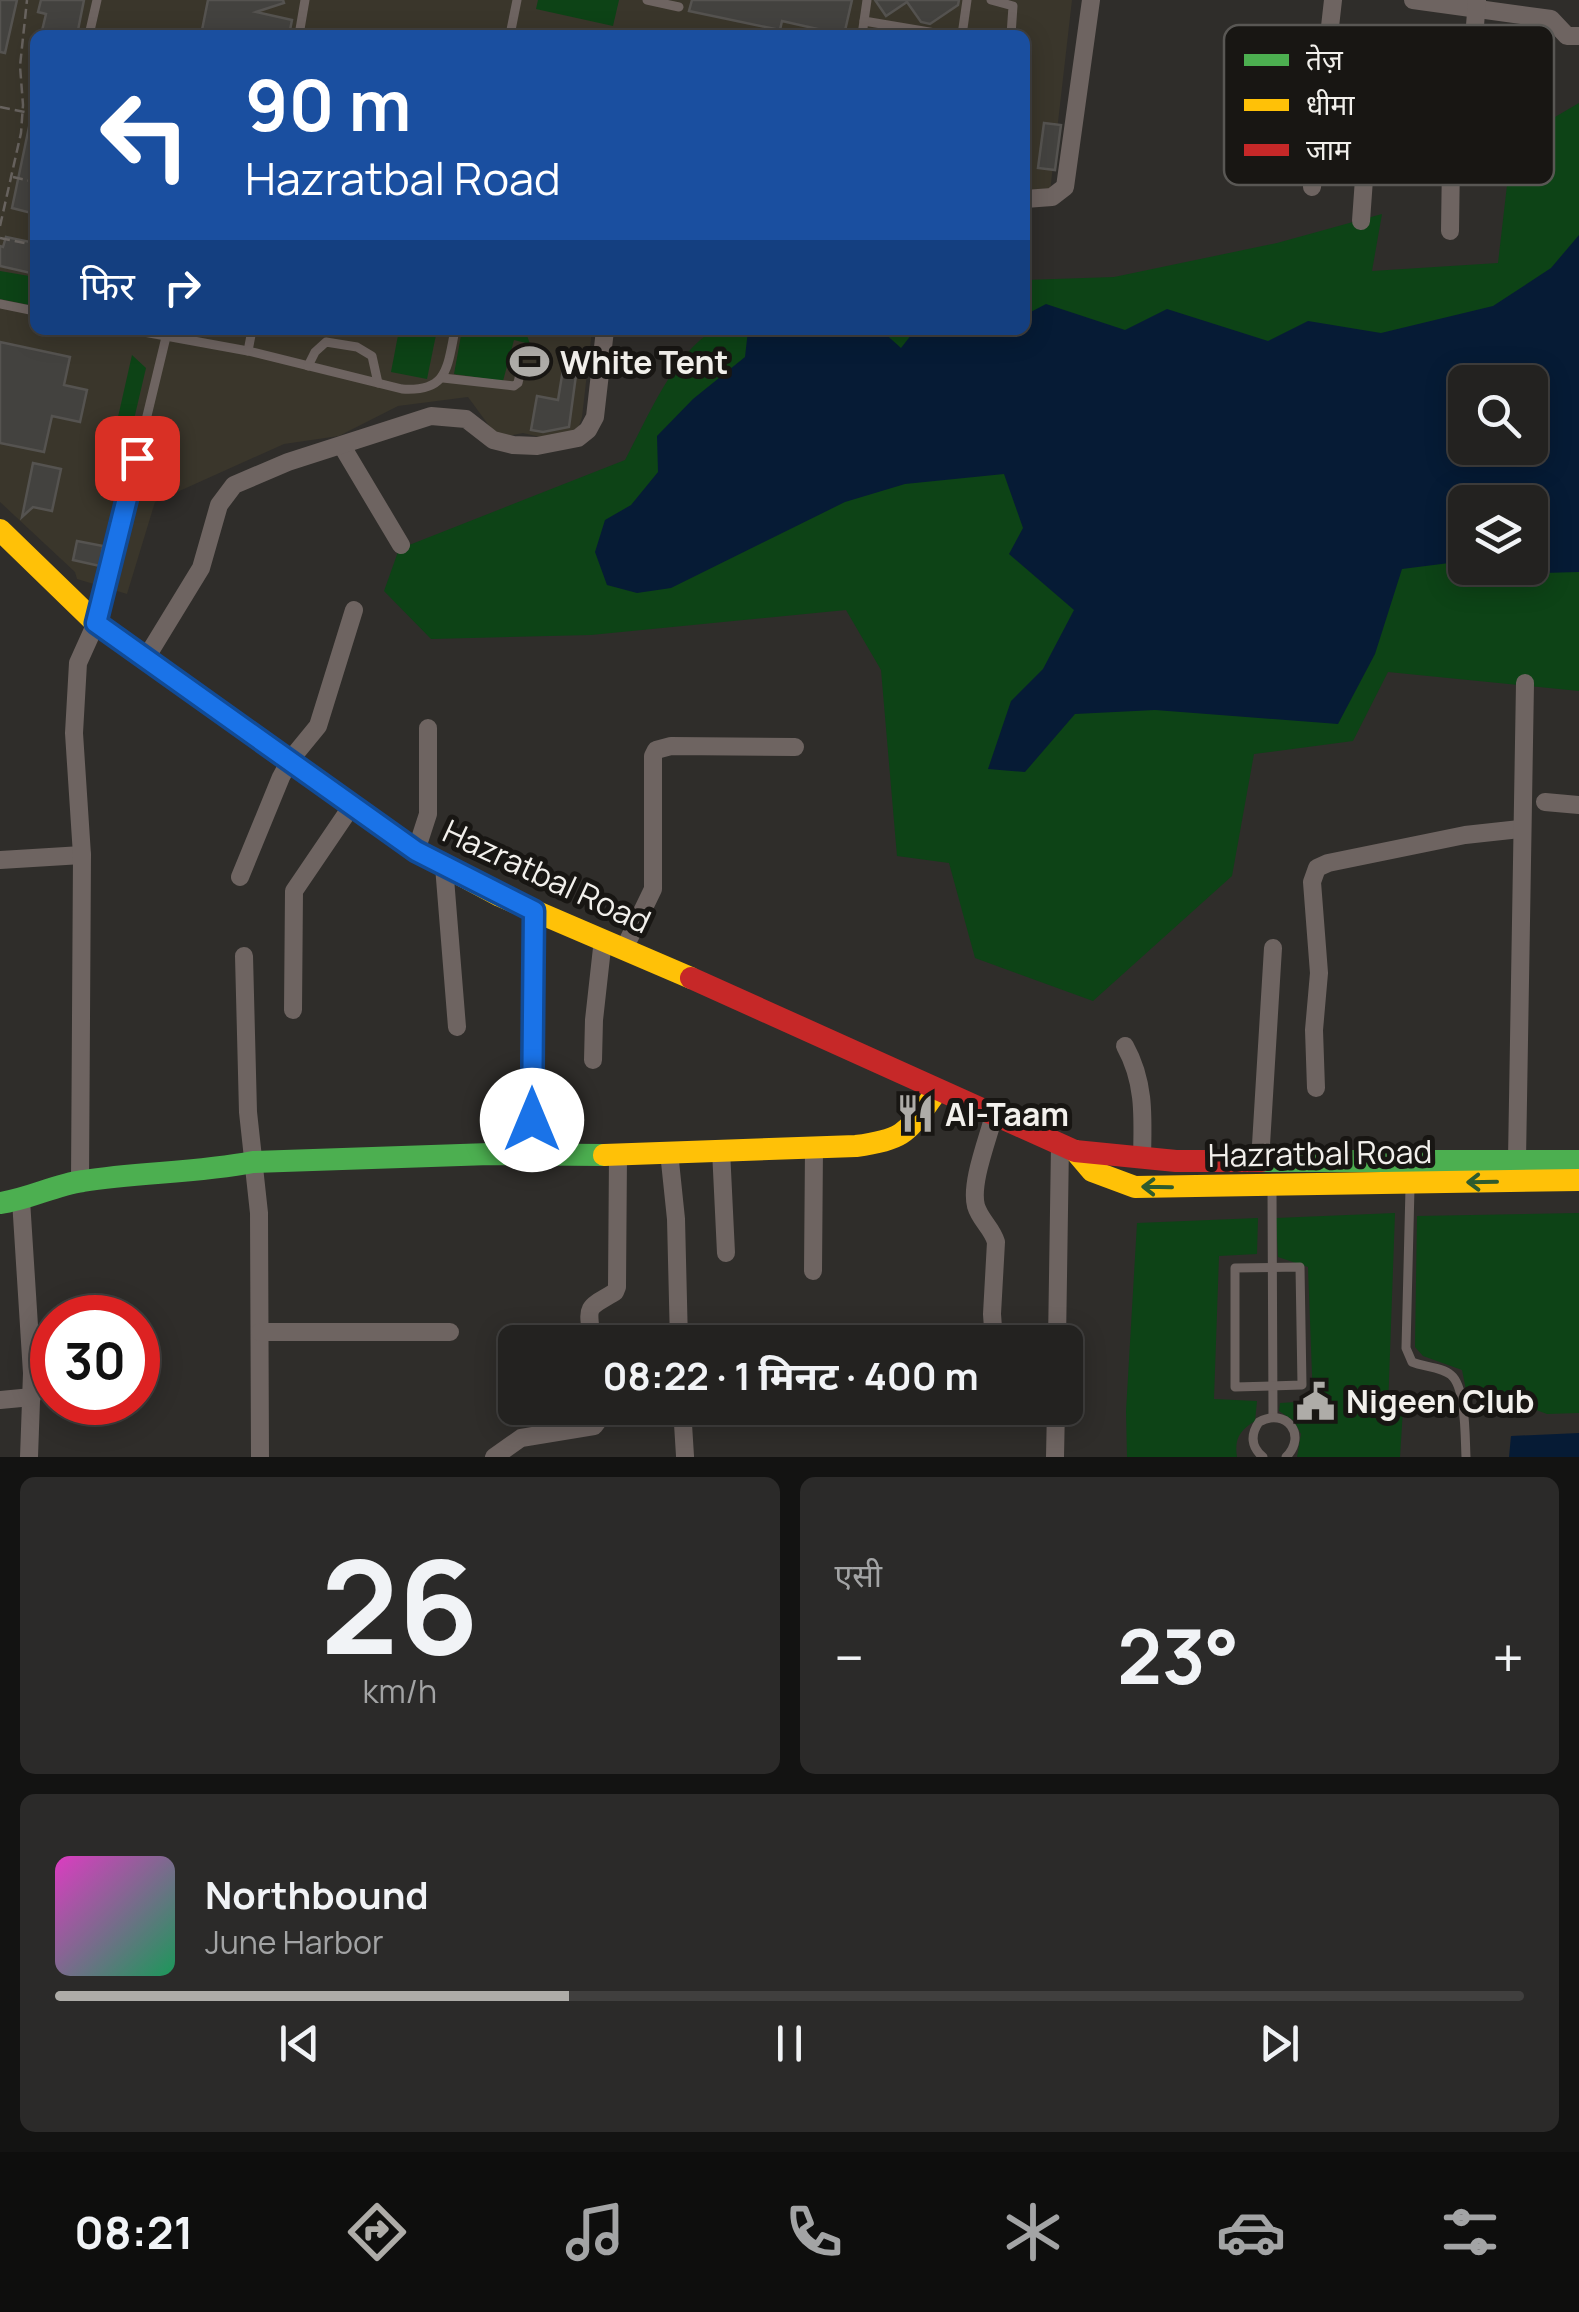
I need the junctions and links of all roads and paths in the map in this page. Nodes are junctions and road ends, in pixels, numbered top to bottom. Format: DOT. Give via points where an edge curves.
graph roads {
  1 [pos="27,0"];
  2 [pos="97,0"];
  3 [pos="305,0"];
  4 [pos="516,0"];
  5 [pos="648,0"];
  6 [pos="867,0"];
  7 [pos="967,0"];
  8 [pos="991,0"];
  9 [pos="1092,0"];
  10 [pos="1333,0"];
  11 [pos="1413,0"];
  12 [pos="1476,4"];
  13 [pos="679,7"];
  14 [pos="864,21"];
  15 [pos="1331,25"];
  16 [pos="90,30"];
  17 [pos="300,30"];
  18 [pos="511,30"];
  19 [pos="863,30"];
  20 [pos="917,30"];
  21 [pos="963,30"];
  22 [pos="1011,30"];
  23 [pos="1579,36"];
  24 [pos="0,107"];
  25 [pos="23,112"];
  26 [pos="30,113"];
  27 [pos="11,177"];
  28 [pos="30,181"];
  29 [pos="1364,185"];
  30 [pos="1451,185"];
  31 [pos="1030,199"];
  32 [pos="1361,221"];
  33 [pos="0,226"];
  34 [pos="1450,231"];
  35 [pos="0,238"];
  36 [pos="30,244"];
  37 [pos="0,304"];
  38 [pos="30,310"];
  39 [pos="167,335"];
  40 [pos="176,335"];
  41 [pos="251,335"];
  42 [pos="453,335"];
  43 [pos="605,335"];
  44 [pos="248,351"];
  45 [pos="308,366"];
  46 [pos="521,369"];
  47 [pos="442,378"];
  48 [pos="378,383"];
  49 [pos="342,446"];
  50 [pos="0,530"];
  51 [pos="401,545"];
  52 [pos="354,610"];
  53 [pos="96,623"];
  54 [pos="146,658"];
  55 [pos="1525,684"];
  56 [pos="428,728"];
  57 [pos="795,747"];
  58 [pos="290,758"];
  59 [pos="1546,802"];
  60 [pos="1579,805"];
  61 [pos="352,807"];
  62 [pos="1520,830"];
  63 [pos="416,851"];
  64 [pos="82,855"];
  65 [pos="0,860"];
  66 [pos="444,866"];
  67 [pos="240,876"];
  68 [pos="534,911"];
  69 [pos="614,944"];
  70 [pos="1273,948"];
  71 [pos="244,956"];
  72 [pos="293,1010"];
  73 [pos="456,1027"];
  74 [pos="1125,1046"];
  75 [pos="593,1060"];
  76 [pos="1316,1088"];
  77 [pos="937,1091"];
  78 [pos="994,1116"];
  79 [pos="814,1148"];
  80 [pos="1068,1148"];
  81 [pos="721,1150"];
  82 [pos="669,1152"];
  83 [pos="532,1154"];
  84 [pos="618,1154"];
  85 [pos="1142,1157"];
  86 [pos="1260,1160"];
  87 [pos="1517,1160"];
  88 [pos="1579,1161"];
  89 [pos="254,1162"];
  90 [pos="1579,1180"];
  91 [pos="80,1181"];
  92 [pos="1410,1184"];
  93 [pos="1272,1186"];
  94 [pos="10,1201"];
  95 [pos="726,1252"];
  96 [pos="1272,1268"];
  97 [pos="813,1270"];
  98 [pos="592,1325"];
  99 [pos="679,1325"];
  100 [pos="993,1325"];
  101 [pos="1058,1325"];
  102 [pos="260,1332"];
  103 [pos="450,1332"];
  104 [pos="30,1379"];
  105 [pos="1273,1386"];
  106 [pos="30,1397"];
  107 [pos="0,1400"];
  108 [pos="1273,1416"];
  109 [pos="31,1425"];
  110 [pos="595,1425"];
  111 [pos="683,1425"];
  112 [pos="1056,1425"];
  113 [pos="684,1456"];
  114 [pos="30,1457"];
  115 [pos="260,1457"];
  116 [pos="494,1457"];
  117 [pos="1055,1457"];
  118 [pos="1263,1457"];
  119 [pos="1286,1457"];
  120 [pos="1466,1457"];
  1 -- 25 [label="path"];
  2 -- 16 [label="lane"];
  3 -- 17 [label="lane"];
  4 -- 18 [label="lane"];
  5 -- 13 [label="lane"];
  6 -- 14 [label="lane"];
  7 -- 21 [label="lane"];
  8 -- 22 [label="lane" via="1013,6"];
  9 -- 31 [label="street" via="1065,187 1052,197"];
  10 -- 15 [label="street"];
  11 -- 12 [label="street"];
  12 -- 23 [label="street" via="1550,19 1567,36"];
  14 -- 19 [label="lane"];
  14 -- 20 [label="lane"];
  24 -- 25 [label="path"];
  25 -- 26 [label="path"];
  25 -- 27 [label="path"];
  27 -- 28 [label="path"];
  27 -- 33 [label="path"];
  29 -- 32 [label="street"];
  30 -- 34 [label="street"];
  35 -- 36 [label="path"];
  37 -- 38 [label="lane"];
  39 -- 53 [label="lane"];
  40 -- 44 [label="lane"];
  41 -- 44 [label="lane"];
  42 -- 47 [label="lane"];
  43 -- 49 [label="street" via="595,417 578,438 513,445 493,440 466,419 431,416"];
  44 -- 45 [label="lane"];
  45 -- 48 [label="lane"];
  45 -- 48 [label="lane" via="326,342 358,347 372,356"];
  46 -- 47 [label="lane" via="514,386"];
  47 -- 48 [label="lane" via="418,390"];
  49 -- 51 [label="street"];
  49 -- 54 [label="street" via="264,470 225,493 201,568"];
  50 -- 53 [label="main road, Hazratbal Road"];
  52 -- 58 [label="street" via="318,726"];
  53 -- 54 [label="main road, Hazratbal Road"];
  53 -- 64 [label="street" via="78,663 74,733"];
  54 -- 58 [label="main road, Hazratbal Road"];
  55 -- 62 [label="street"];
  56 -- 63 [label="street" via="428,814"];
  57 -- 69 [label="street" via="656,750 653,889"];
  58 -- 61 [label="main road, Hazratbal Road"];
  58 -- 67 [label="street"];
  59 -- 60 [label="street"];
  61 -- 63 [label="main road, Hazratbal Road"];
  61 -- 72 [label="street" via="294,890"];
  62 -- 76 [label="street" via="1465,835 1316,868"];
  62 -- 87 [label="street"];
  63 -- 66 [label="main road, Hazratbal Road"];
  64 -- 65 [label="street"];
  64 -- 91 [label="street"];
  66 -- 68 [label="main road, Hazratbal Road"];
  66 -- 73 [label="street"];
  68 -- 69 [label="main road, Hazratbal Road"];
  68 -- 83 [label="street"];
  69 -- 75 [label="street" via="595,1004"];
  69 -- 77 [label="main road, Hazratbal Road"];
  70 -- 86 [label="street"];
  71 -- 89 [label="street"];
  74 -- 85 [label="street" via="1141,1091"];
  77 -- 78 [label="main road, Hazratbal Road"];
  77 -- 79 [label="main road" via="914,1126 895,1140"];
  78 -- 80 [label="main road, Hazratbal Road"];
  78 -- 100 [label="street" via="975,1198 996,1242"];
  79 -- 81 [label="main road"];
  79 -- 97 [label="street"];
  80 -- 85 [label="main road, Hazratbal Road"];
  93 -- 80 [label="main road, Hazratbal Road, one-way" via="1135,1187 1092,1171"];
  80 -- 101 [label="street"];
  81 -- 82 [label="main road"];
  81 -- 95 [label="street"];
  82 -- 84 [label="main road"];
  82 -- 99 [label="street"];
  83 -- 84 [label="main road"];
  83 -- 89 [label="main road"];
  84 -- 98 [label="street" via="617,1287 591,1307"];
  85 -- 86 [label="main road, Hazratbal Road"];
  86 -- 87 [label="main road, Hazratbal Road"];
  87 -- 88 [label="main road, Hazratbal Road"];
  89 -- 91 [label="main road"];
  89 -- 102 [label="street"];
  90 -- 92 [label="main road, Hazratbal Road, one-way"];
  91 -- 94 [label="main road"];
  92 -- 93 [label="main road, Hazratbal Road"];
  92 -- 120 [label="lane" via="1406,1348 1412,1362 1456,1379"];
  93 -- 96 [label="lane"];
  94 -- 104 [label="street"];
  96 -- 105 [label="lane"];
  96 -- 105 [label="lane" via="1300,1267 1302,1384"];
  96 -- 105 [label="lane" via="1235,1268 1235,1387"];
  102 -- 103 [label="street"];
  102 -- 115 [label="street"];
  105 -- 108 [label="lane"];
  106 -- 107 [label="street"];
  108 -- 118 [label="lane" via="1259,1422 1252,1436"];
  108 -- 119 [label="lane" via="1287,1420 1296,1433"];
  109 -- 114 [label="street"];
  110 -- 116 [label="street" via="521,1438"];
  111 -- 113 [label="street"];
  112 -- 117 [label="street"];
}
